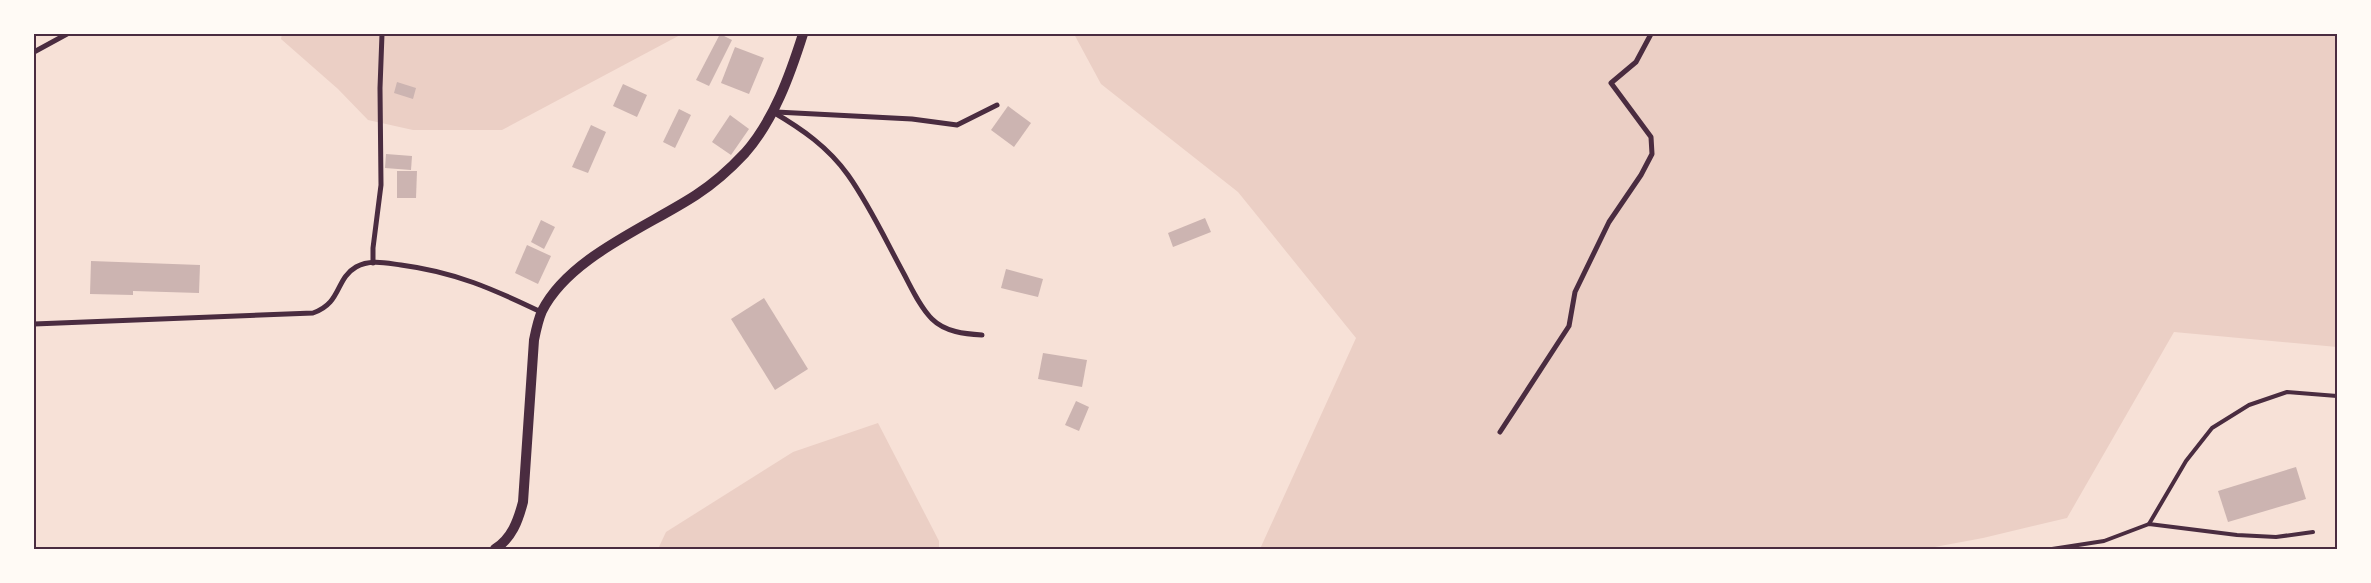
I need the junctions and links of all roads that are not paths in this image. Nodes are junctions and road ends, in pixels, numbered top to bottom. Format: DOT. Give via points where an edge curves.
graph roads {
  1 [pos="67,34"];
  2 [pos="382,34"];
  3 [pos="803,34"];
  4 [pos="1651,34"];
  5 [pos="34,52"];
  6 [pos="996,105"];
  7 [pos="773,112"];
  8 [pos="373,262"];
  9 [pos="541,312"];
  10 [pos="34,324"];
  11 [pos="982,335"];
  12 [pos="2337,396"];
  13 [pos="1500,432"];
  14 [pos="2149,524"];
  15 [pos="2313,532"];
  16 [pos="495,549"];
  17 [pos="2052,549"];
  1 -- 5 [label="street"];
  2 -- 8 [label="street" via="381,185"];
  3 -- 7 [label="main road"];
  4 -- 13 [label="street" via="1636,62 1611,83 1651,137 1652,154 1609,222 1575,292 1570,326"];
  6 -- 7 [label="street" via="957,125 903,118"];
  7 -- 9 [label="main road" via="744,153 721,176 595,256 560,285"];
  7 -- 11 [label="street" via="818,142 837,161 933,320 955,331"];
  8 -- 9 [label="street" via="458,276"];
  8 -- 10 [label="street" via="353,269 344,278 332,302 313,313"];
  9 -- 16 [label="main road" via="533,350 523,502 510,535"];
  12 -- 14 [label="lane" via="2287,392 2249,404 2212,428 2186,461"];
  14 -- 15 [label="lane" via="2276,537"];
  14 -- 17 [label="lane" via="2104,541"];
}
